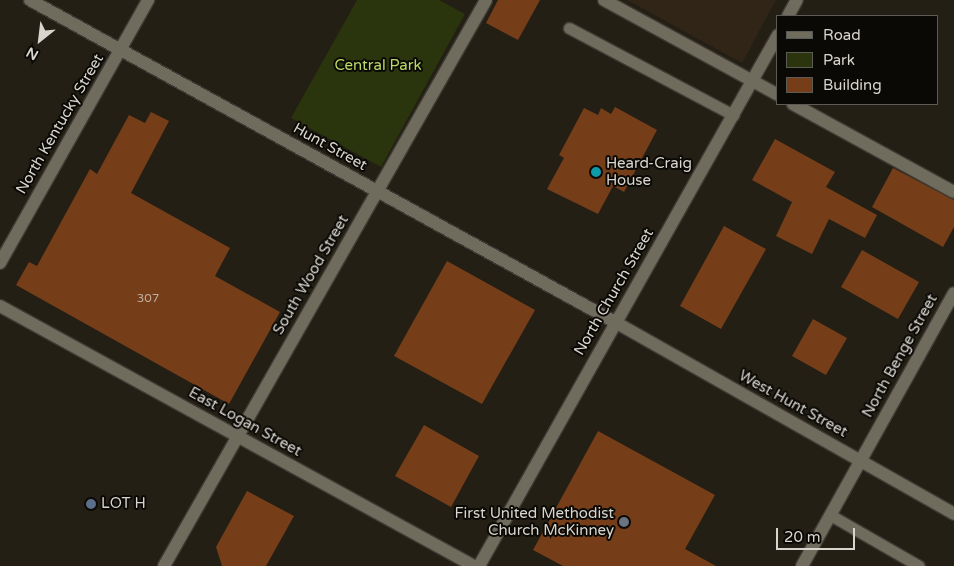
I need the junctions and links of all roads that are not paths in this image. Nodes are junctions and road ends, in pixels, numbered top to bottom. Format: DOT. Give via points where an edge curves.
graph roads {
  1 [pos="30,0"];
  2 [pos="148,0"];
  3 [pos="486,0"];
  4 [pos="604,0"];
  5 [pos="797,0"];
  6 [pos="789,15"];
  7 [pos="569,28"];
  8 [pos="776,39"];
  9 [pos="121,50"];
  10 [pos="752,81"];
  11 [pos="776,94"];
  12 [pos="795,105"];
  13 [pos="733,116"];
  14 [pos="378,192"];
  15 [pos="954,192"];
  16 [pos="0,263"];
  17 [pos="954,293"];
  18 [pos="0,306"];
  19 [pos="615,322"];
  20 [pos="238,437"];
  21 [pos="861,461"];
  22 [pos="954,514"];
  23 [pos="832,516"];
  24 [pos="164,566"];
  25 [pos="474,566"];
  26 [pos="479,566"];
  27 [pos="802,566"];
  28 [pos="919,566"];
  1 -- 9 [label="street, Hunt Street"];
  2 -- 9 [label="street, North Kentucky Street"];
  3 -- 14 [label="street, South Wood Street"];
  4 -- 10 [label="street"];
  5 -- 6 [label="street"];
  7 -- 13 [label="lane"];
  8 -- 10 [label="street, North Church Street"];
  9 -- 14 [label="street, Hunt Street"];
  9 -- 16 [label="street, North Kentucky Street"];
  10 -- 11 [label="street"];
  10 -- 13 [label="street, North Church Street"];
  12 -- 15 [label="street"];
  13 -- 19 [label="street, North Church Street"];
  14 -- 19 [label="street, Hunt Street"];
  14 -- 20 [label="street, South Wood Street"];
  17 -- 21 [label="street, North Benge Street"];
  18 -- 20 [label="street, East Logan Street"];
  19 -- 21 [label="street, West Hunt Street"];
  19 -- 26 [label="street, North Church Street"];
  20 -- 24 [label="street, South Wood Street"];
  20 -- 25 [label="street, East Logan Street"];
  21 -- 22 [label="street, West Hunt Street"];
  21 -- 23 [label="street, North Benge Street"];
  23 -- 27 [label="street, North Benge Street"];
  23 -- 28 [label="lane"];
}
